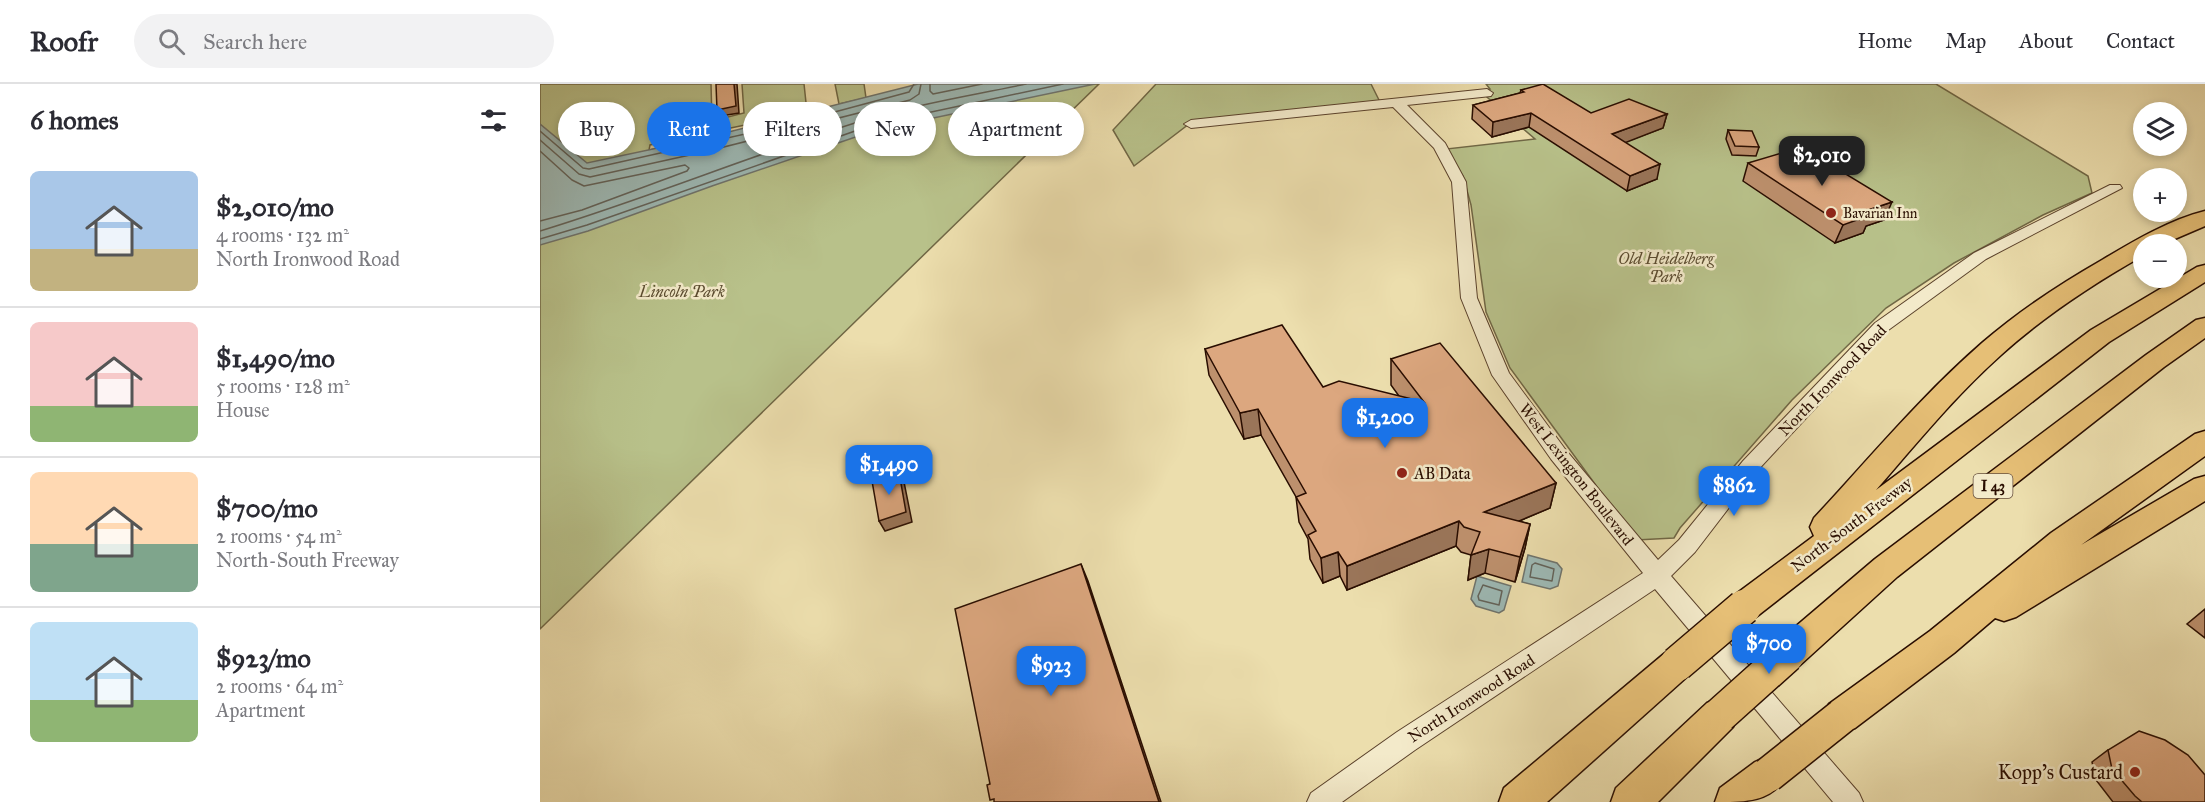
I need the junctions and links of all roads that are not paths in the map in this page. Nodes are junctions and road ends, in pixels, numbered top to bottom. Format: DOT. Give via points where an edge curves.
graph roads {
  1 [pos="1487,93"];
  2 [pos="1397,103"];
  3 [pos="1191,124"];
  4 [pos="2115,188"];
  5 [pos="2205,218"];
  6 [pos="2205,232"];
  7 [pos="2169,234"];
  8 [pos="2187,241"];
  9 [pos="2133,251"];
  10 [pos="2133,272"];
  11 [pos="2205,272"];
  12 [pos="2205,326"];
  13 [pos="1973,366"];
  14 [pos="2205,441"];
  15 [pos="2205,487"];
  16 [pos="1657,575"];
  17 [pos="1780,578"];
  18 [pos="1942,642"];
  19 [pos="1320,802"];
  20 [pos="1518,802"];
  21 [pos="1630,802"];
  22 [pos="1734,802"];
  23 [pos="1850,802"];
  1 -- 2 [label="street"];
  2 -- 3 [label="street"];
  2 -- 16 [label="street, West Lexington Boulevard" via="1440,146 1452,166 1458,182 1469,298 1501,375 1558,454"];
  4 -- 16 [label="street, North Ironwood Road" via="1980,256 1881,327 1758,458 1687,546"];
  5 -- 7 [label="highway"];
  6 -- 8 [label="highway"];
  9 -- 13 [label="highway" via="2036,313"];
  10 -- 13 [label="highway"];
  11 -- 17 [label="highway, North-South Freeway" via="2100,336"];
  12 -- 21 [label="highway, I 43, bridge" via="1886,568"];
  13 -- 17 [label="highway"];
  14 -- 18 [label="highway" via="2062,542"];
  15 -- 18 [label="highway"];
  16 -- 19 [label="street, North Ironwood Road"];
  16 -- 23 [label="street, West Lexington Boulevard"];
  17 -- 20 [label="highway, North-South Freeway, bridge"];
  18 -- 22 [label="highway, bridge"];
}
